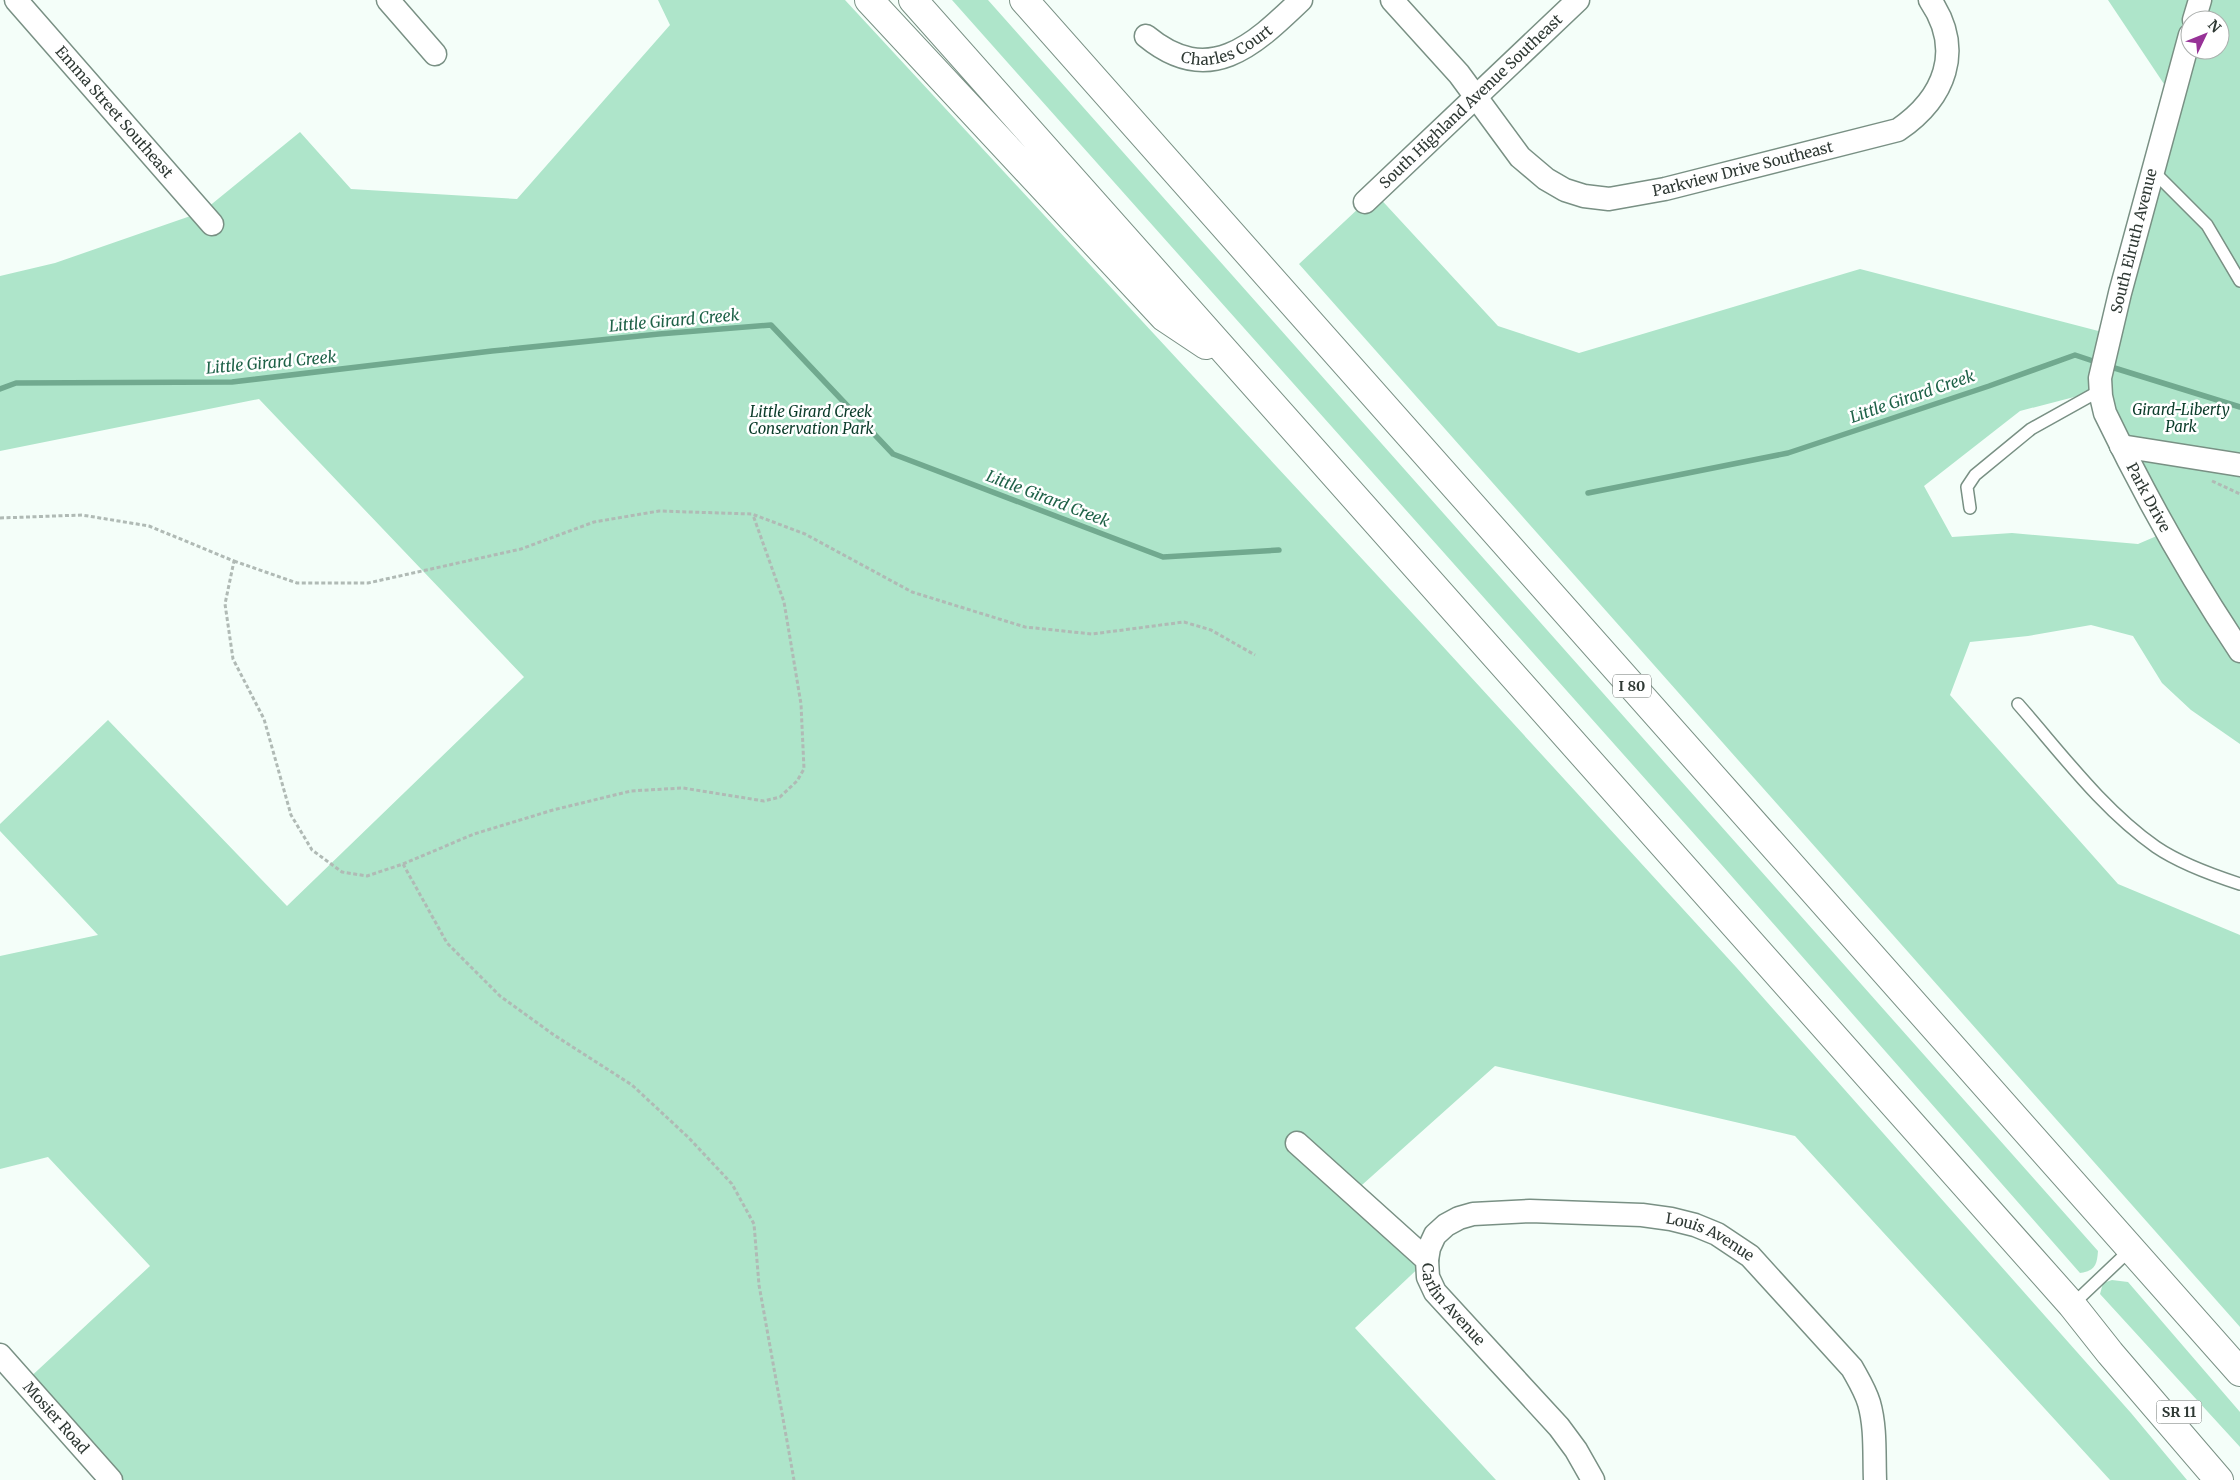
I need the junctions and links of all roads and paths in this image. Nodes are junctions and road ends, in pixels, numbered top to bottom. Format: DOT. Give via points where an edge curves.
graph roads {
  1 [pos="16,0"];
  2 [pos="388,0"];
  3 [pos="869,0"];
  4 [pos="913,0"];
  5 [pos="1024,0"];
  6 [pos="1049,0"];
  7 [pos="1301,0"];
  8 [pos="1392,0"];
  9 [pos="1578,0"];
  10 [pos="1930,0"];
  11 [pos="1146,36"];
  12 [pos="435,54"];
  13 [pos="2183,60"];
  14 [pos="1101,87"];
  15 [pos="1476,97"];
  16 [pos="2152,170"];
  17 [pos="1365,202"];
  18 [pos="212,224"];
  19 [pos="2240,281"];
  20 [pos="1238,366"];
  21 [pos="2100,384"];
  22 [pos="2121,446"];
  23 [pos="2240,465"];
  24 [pos="1970,508"];
  25 [pos="752,514"];
  26 [pos="0,518"];
  27 [pos="234,561"];
  28 [pos="2240,651"];
  29 [pos="1255,655"];
  30 [pos="2018,704"];
  31 [pos="403,864"];
  32 [pos="2240,884"];
  33 [pos="1297,1143"];
  34 [pos="2131,1249"];
  35 [pos="1427,1260"];
  36 [pos="2072,1305"];
  37 [pos="2110,1353"];
  38 [pos="0,1355"];
  39 [pos="2240,1372"];
  40 [pos="2240,1479"];
  41 [pos="111,1480"];
  42 [pos="794,1480"];
  43 [pos="1593,1480"];
  44 [pos="1875,1480"];
  45 [pos="2219,1480"];
  1 -- 18 [label="street, Emma Street Southeast"];
  2 -- 12 [label="street"];
  3 -- 20 [label="highway" via="1164,317"];
  4 -- 20 [label="highway"];
  5 -- 14 [label="highway, I 80"];
  6 -- 14 [label="highway"];
  7 -- 11 [label="street, Charles Court" via="1268,32 1247,47 1226,56 1192,60 1169,52"];
  8 -- 15 [label="street, Parkview Drive Southeast"];
  9 -- 15 [label="street, South Highland Avenue Southeast"];
  10 -- 15 [label="street, Parkview Drive Southeast" via="1943,22 1946,66 1936,94 1915,119 1889,134 1641,194 1609,199 1584,196 1546,180 1520,157"];
  13 -- 16 [label="street, South Elruth Avenue"];
  14 -- 34 [label="highway, I 80"];
  15 -- 17 [label="street, South Highland Avenue Southeast"];
  16 -- 19 [label="lane" via="2207,225"];
  16 -- 21 [label="street, South Elruth Avenue"];
  20 -- 36 [label="highway"];
  21 -- 22 [label="street, South Elruth Avenue" via="2105,413"];
  21 -- 24 [label="lane" via="2031,430 1975,475 1967,487"];
  22 -- 23 [label="street, Park Drive"];
  22 -- 28 [label="street, Park Drive" via="2203,596"];
  25 -- 27 [label="path" via="659,510 594,522 521,549 368,583 297,583"];
  25 -- 29 [label="path" via="805,534 912,592 1025,627 1092,634 1184,622 1211,630"];
  25 -- 31 [label="path" via="784,602 800,694 804,769 797,781 780,797 764,801 683,788 631,791 474,834"];
  26 -- 27 [label="path" via="82,515 149,526"];
  27 -- 31 [label="path" via="225,604 233,659 264,719 291,814 312,850 342,872 368,876"];
  30 -- 32 [label="lane" via="2111,809 2157,847 2213,875"];
  31 -- 42 [label="path" via="447,943 500,996 632,1085 732,1184 754,1224 759,1285"];
  33 -- 35 [label="street, Carlin Avenue"];
  34 -- 36 [label="lane"];
  34 -- 39 [label="highway, I 80"];
  35 -- 43 [label="street, Carlin Avenue" via="1428,1277 1435,1292 1559,1427"];
  35 -- 44 [label="street, Louis Avenue" via="1435,1235 1446,1225 1473,1214 1530,1211 1642,1215 1696,1225 1717,1234 1750,1256 1852,1368 1869,1403"];
  36 -- 37 [label="highway"];
  37 -- 40 [label="highway, SR 11" via="2186,1418"];
  37 -- 45 [label="highway"];
  38 -- 41 [label="street, Mosier Road"];
}
